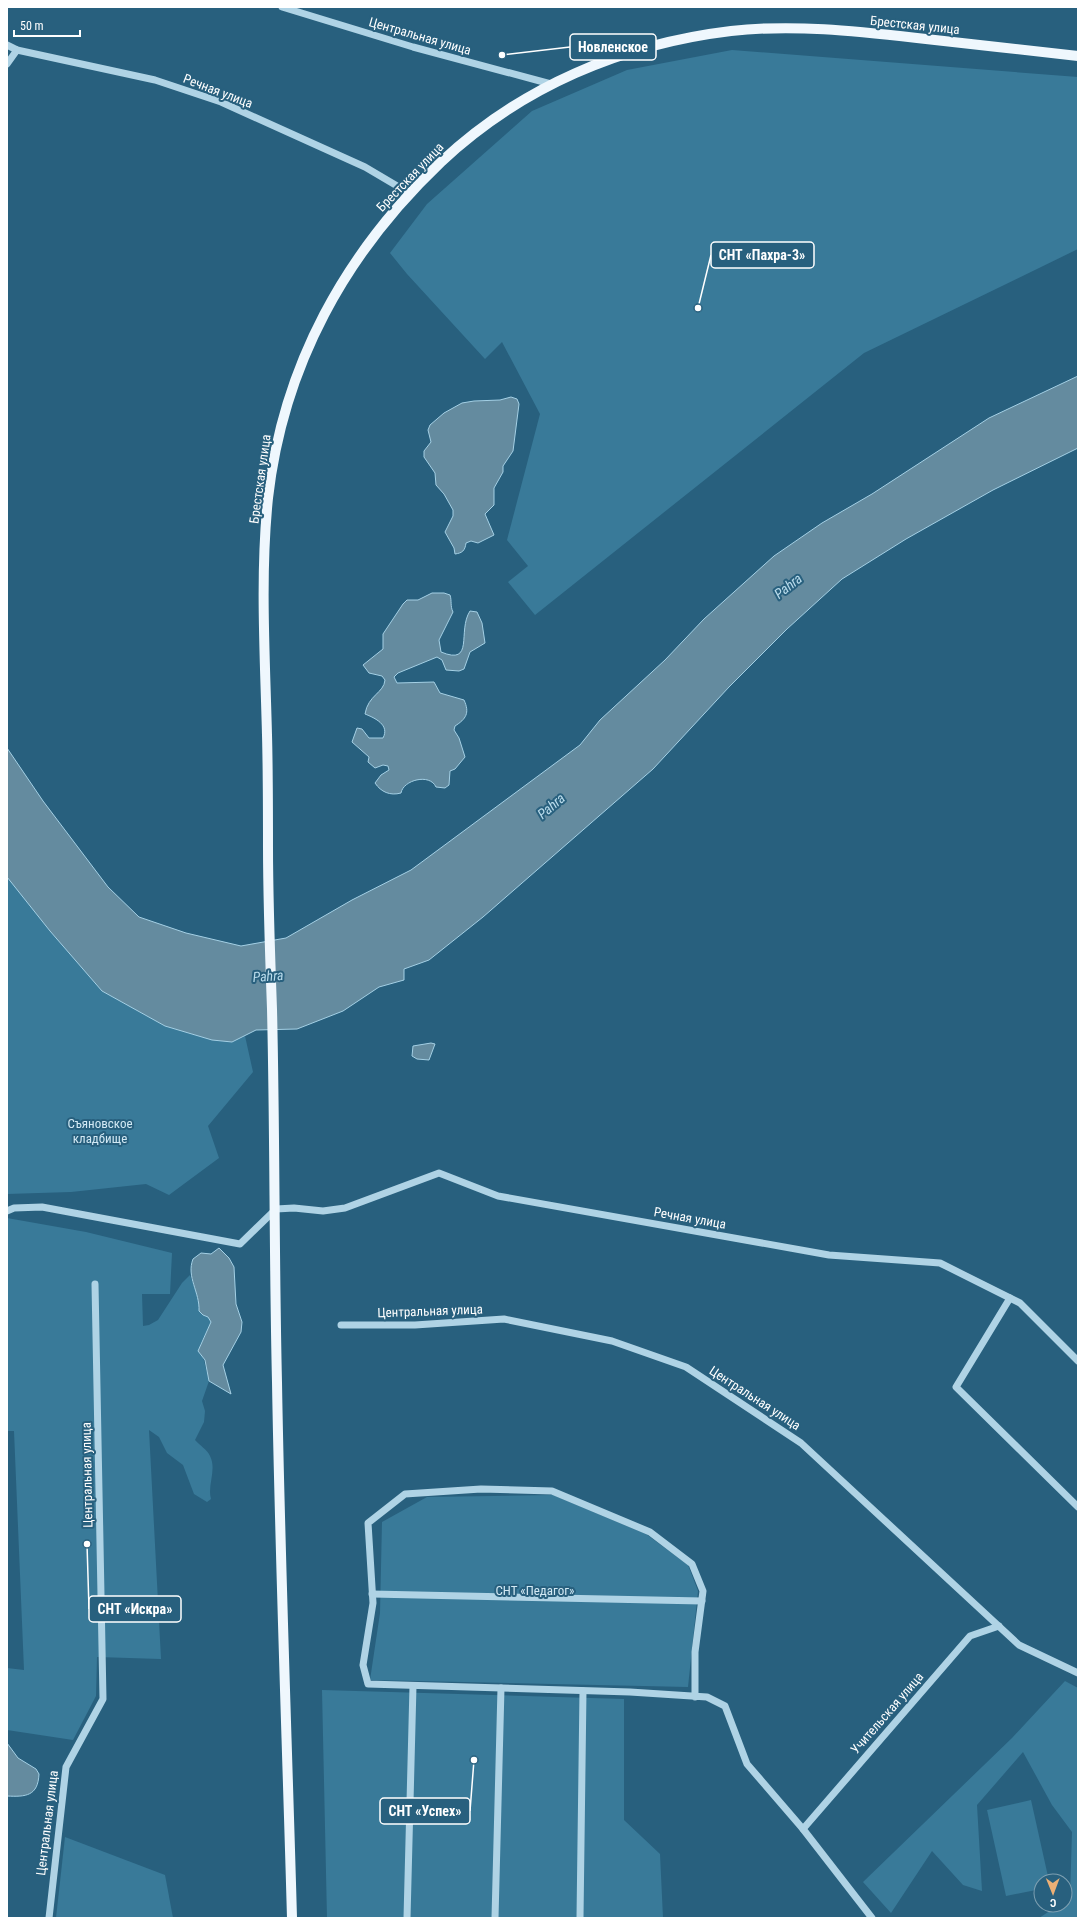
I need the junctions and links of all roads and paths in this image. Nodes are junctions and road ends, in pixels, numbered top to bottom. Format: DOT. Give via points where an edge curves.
graph roads {
  1 [pos="282,7"];
  2 [pos="7,46"];
  3 [pos="17,50"];
  4 [pos="1078,56"];
  5 [pos="7,64"];
  6 [pos="551,84"];
  7 [pos="409,193"];
  8 [pos="276,1209"];
  9 [pos="7,1211"];
  10 [pos="95,1284"];
  11 [pos="1010,1298"];
  12 [pos="341,1325"];
  13 [pos="1078,1361"];
  14 [pos="1078,1507"];
  15 [pos="372,1594"];
  16 [pos="702,1601"];
  17 [pos="999,1626"];
  18 [pos="1078,1673"];
  19 [pos="413,1686"];
  20 [pos="501,1688"];
  21 [pos="583,1691"];
  22 [pos="695,1697"];
  23 [pos="803,1829"];
  24 [pos="49,1918"];
  25 [pos="292,1918"];
  26 [pos="407,1918"];
  27 [pos="495,1918"];
  28 [pos="580,1918"];
  29 [pos="872,1918"];
  1 -- 6 [label="street, Центральная улица" via="413,47"];
  2 -- 3 [label="street, Речная улица"];
  3 -- 5 [label="street"];
  3 -- 7 [label="street, Речная улица" via="155,80 221,102 365,167"];
  4 -- 6 [label="main road, Брестская улица" via="879,33 782,27 690,37 648,47 606,59"];
  6 -- 7 [label="main road, Брестская улица" via="479,130"];
  7 -- 8 [label="main road, Брестская улица" via="351,267 306,350 294,382 275,452 268,500 265,567 268,850"];
  8 -- 9 [label="street" via="240,1244 42,1207 14,1208"];
  8 -- 11 [label="street, Речная улица" via="323,1211 345,1208 439,1173 498,1196 830,1255 940,1263"];
  8 -- 25 [label="main road, Брестская улица" via="277,1384"];
  10 -- 24 [label="street, Центральная улица" via="103,1700 66,1767"];
  11 -- 13 [label="street, Речная улица" via="1020,1303"];
  11 -- 14 [label="street" via="956,1387"];
  12 -- 17 [label="street, Центральная улица" via="415,1325 504,1319 612,1341 686,1367 802,1443"];
  15 -- 16 [label="street"];
  15 -- 16 [label="street" via="368,1523 406,1494 492,1489 552,1491 650,1532 692,1564 703,1591"];
  15 -- 19 [label="street" via="373,1603 362,1665 368,1684"];
  16 -- 22 [label="street" via="695,1652"];
  17 -- 18 [label="street, Центральная улица" via="1019,1645"];
  17 -- 23 [label="street, Учительская улица" via="970,1636"];
  19 -- 20 [label="street"];
  19 -- 26 [label="street"];
  20 -- 21 [label="street"];
  20 -- 27 [label="street"];
  21 -- 22 [label="street"];
  21 -- 28 [label="street"];
  22 -- 23 [label="street" via="707,1697 726,1706 747,1764"];
  23 -- 29 [label="street"];
}
